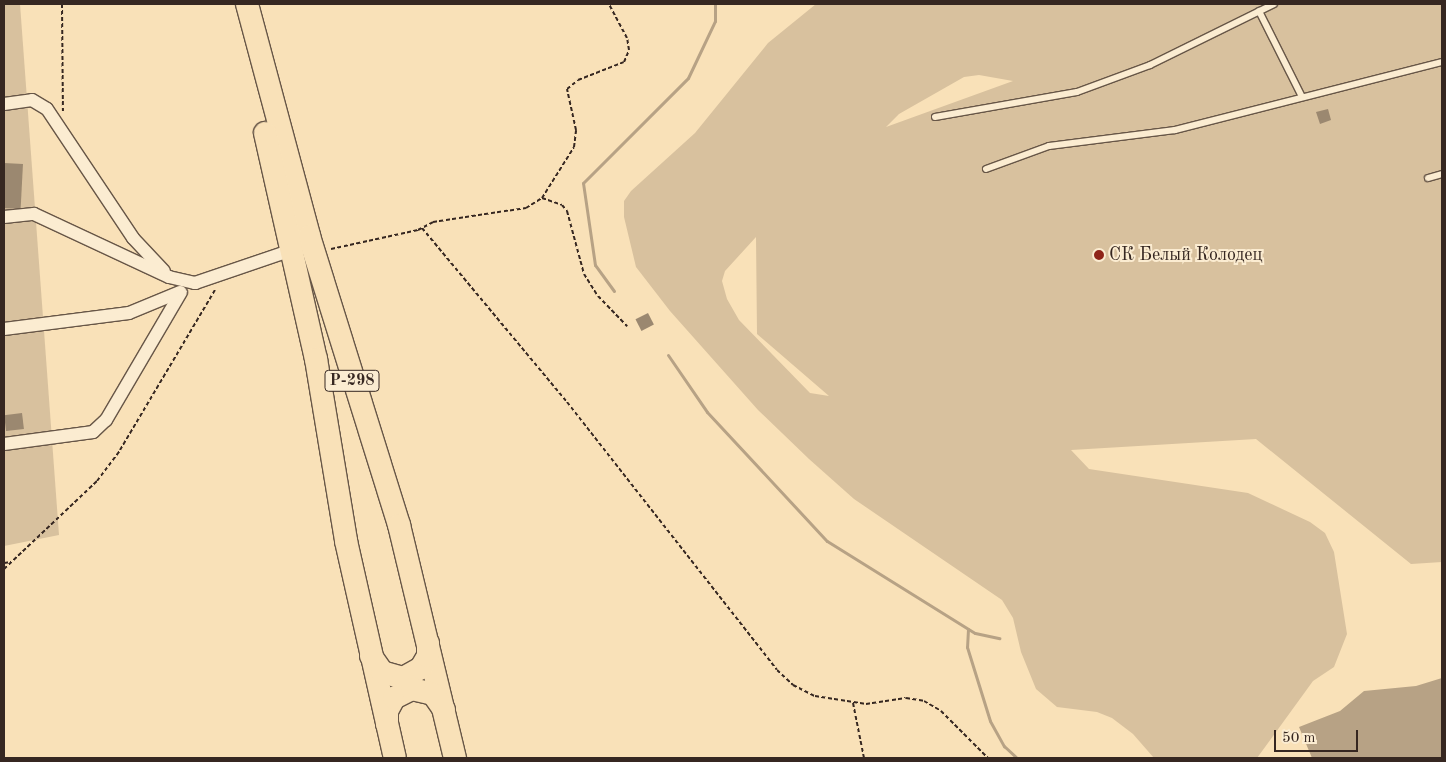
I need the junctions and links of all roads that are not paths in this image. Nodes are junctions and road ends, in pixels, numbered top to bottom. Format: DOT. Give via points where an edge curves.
graph roads {
  1 [pos="232,4"];
  2 [pos="247,4"];
  3 [pos="1274,4"];
  4 [pos="1259,11"];
  5 [pos="1442,62"];
  6 [pos="1302,98"];
  7 [pos="4,104"];
  8 [pos="936,117"];
  9 [pos="986,169"];
  10 [pos="1442,174"];
  11 [pos="1428,178"];
  12 [pos="4,217"];
  13 [pos="292,250"];
  14 [pos="169,277"];
  15 [pos="195,283"];
  16 [pos="181,292"];
  17 [pos="4,329"];
  18 [pos="4,444"];
  19 [pos="428,642"];
  20 [pos="370,655"];
  21 [pos="444,711"];
  22 [pos="387,725"];
  23 [pos="395,758"];
  24 [pos="455,758"];
  1 -- 13 [label="highway, Р-298"];
  2 -- 19 [label="highway, Р-298" via="309,236 399,525"];
  3 -- 4 [label="lane"];
  4 -- 6 [label="lane"];
  4 -- 8 [label="lane" via="1150,65 1077,92"];
  5 -- 6 [label="lane"];
  6 -- 9 [label="lane" via="1175,130 1049,146"];
  7 -- 14 [label="street" via="32,100 47,110 133,238"];
  10 -- 11 [label="lane"];
  12 -- 14 [label="street" via="34,214"];
  13 -- 15 [label="street"];
  13 -- 20 [label="highway, Р-298" via="316,360 346,541"];
  14 -- 15 [label="street"];
  15 -- 16 [label="street"];
  16 -- 17 [label="street" via="129,313"];
  16 -- 18 [label="street" via="106,420 93,432"];
  19 -- 20 [label="highway" via="428,656 421,668 402,678 382,672"];
  19 -- 21 [label="highway, Р-298"];
  20 -- 22 [label="highway, Р-298"];
  21 -- 22 [label="highway" via="432,694 412,689 399,694 389,704"];
  21 -- 24 [label="highway, Р-298"];
  22 -- 23 [label="highway, Р-298"];
}
